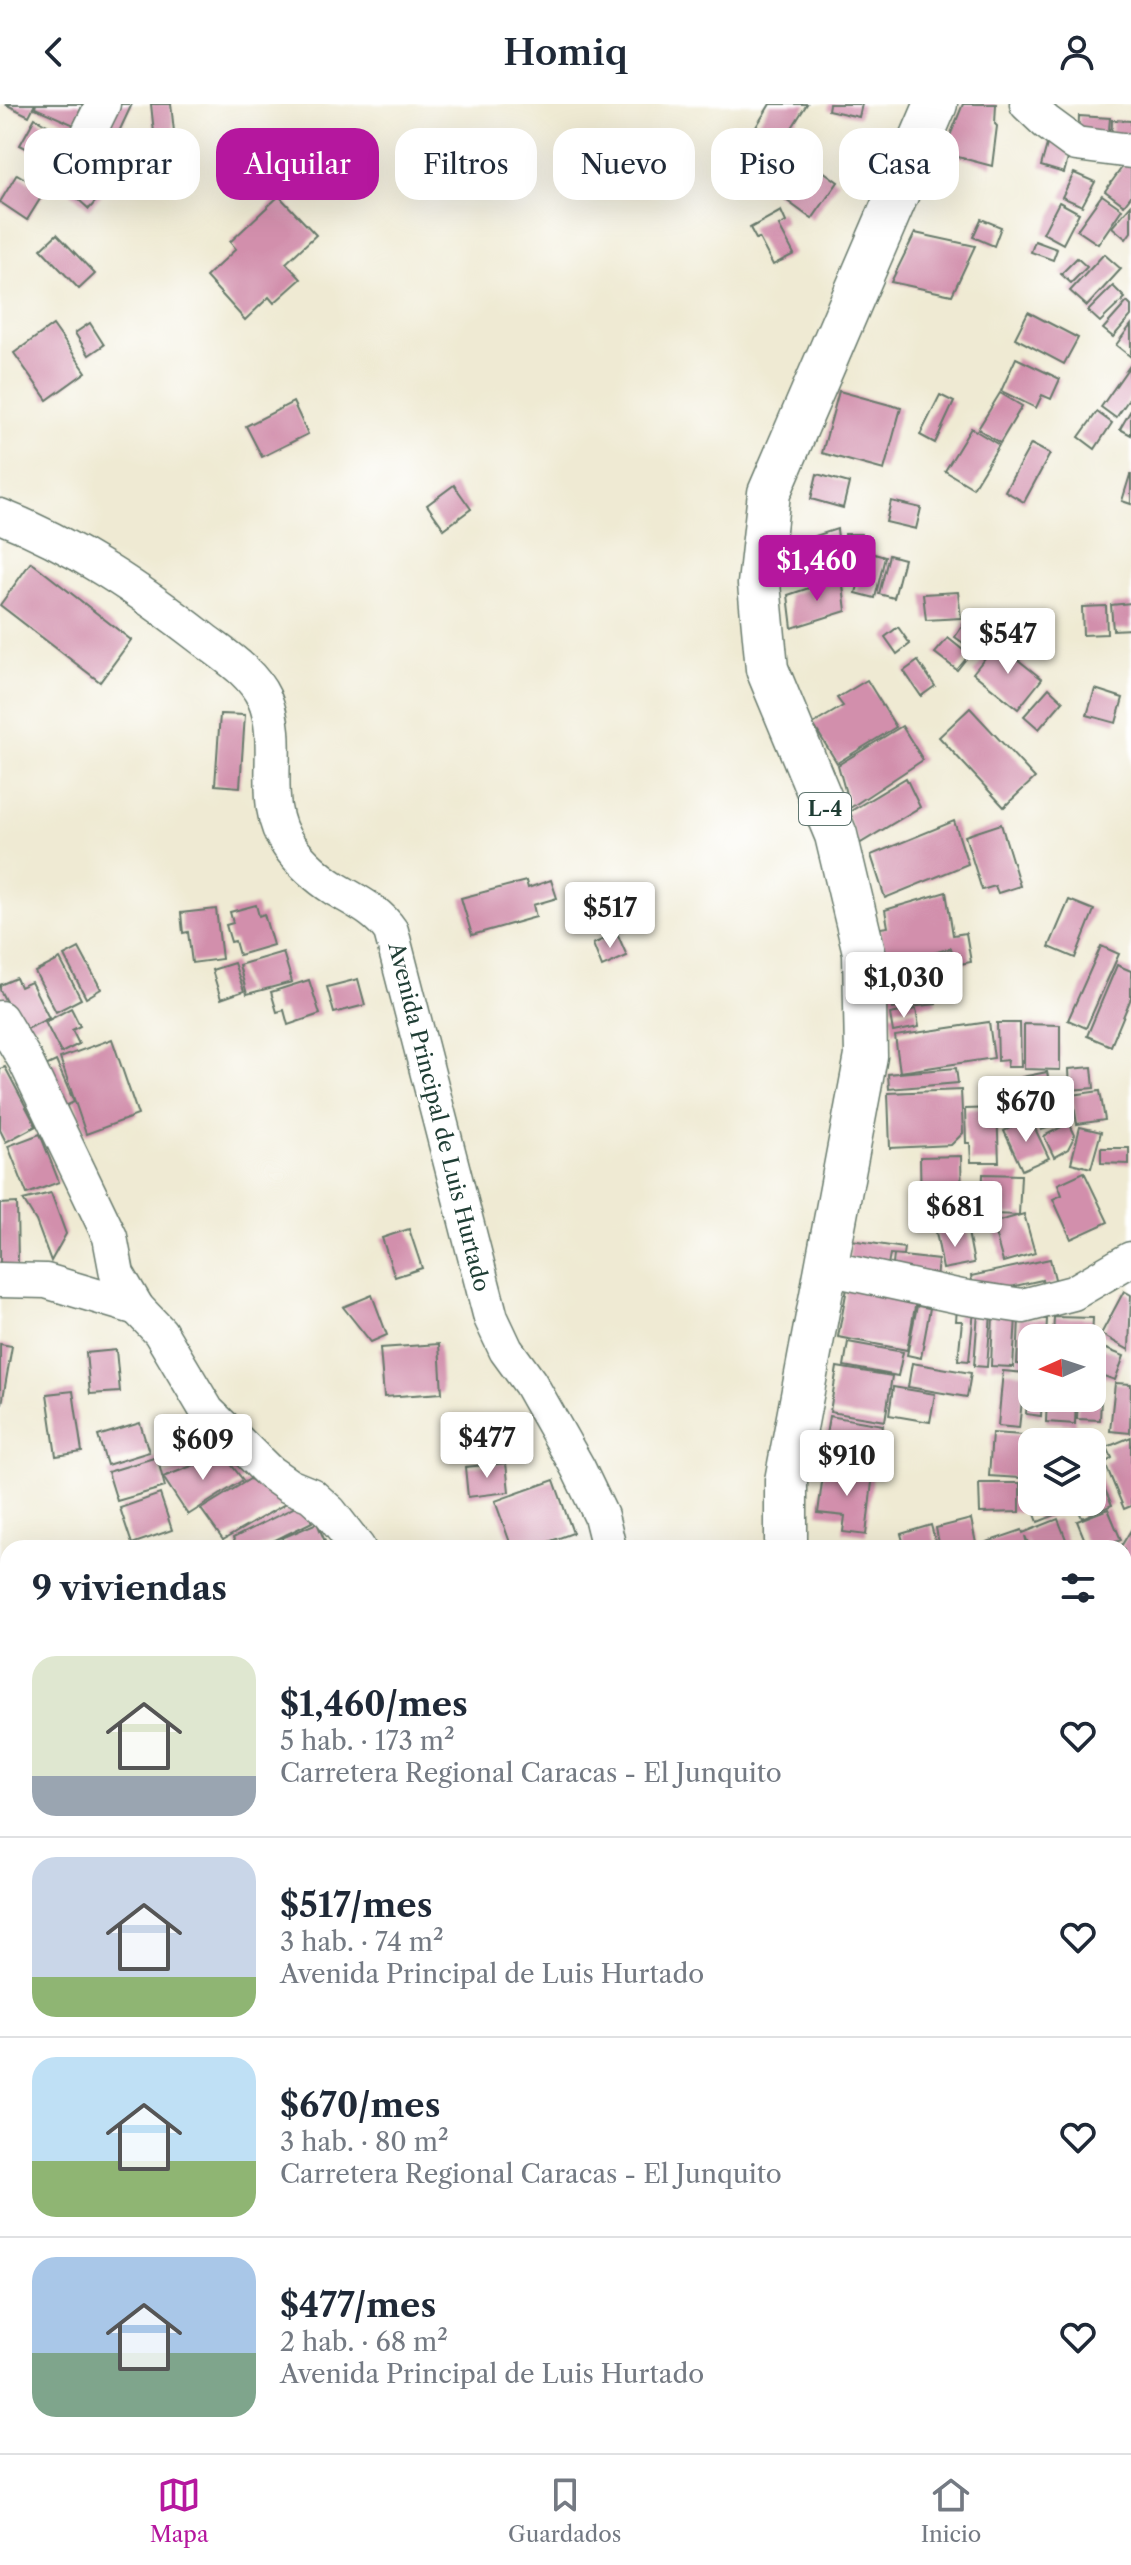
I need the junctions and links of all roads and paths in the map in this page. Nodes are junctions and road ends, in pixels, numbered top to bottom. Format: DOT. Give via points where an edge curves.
graph roads {
  1 [pos="103,104"];
  2 [pos="936,104"];
  3 [pos="1027,104"];
  4 [pos="91,128"];
  5 [pos="1131,151"];
  6 [pos="0,516"];
  7 [pos="0,1018"];
  8 [pos="1131,1259"];
  9 [pos="827,1268"];
  10 [pos="0,1280"];
  11 [pos="137,1308"];
  12 [pos="352,1540"];
  13 [pos="607,1540"];
  14 [pos="786,1540"];
  1 -- 4 [label="street"];
  2 -- 9 [label="main road, L-4" via="769,493 759,584 767,669 836,835 864,952 866,1056"];
  3 -- 5 [label="street" via="1076,144"];
  6 -- 13 [label="street, Avenida Principal de Luis Hurtado" via="52,538 149,599 250,677 265,698 277,825 309,868 383,919 391,931 491,1318 578,1468"];
  7 -- 11 [label="street" via="110,1237 117,1274"];
  8 -- 9 [label="street" via="1073,1293 1023,1306"];
  9 -- 14 [label="main road, L-4" via="786,1481"];
  10 -- 11 [label="street" via="46,1281"];
  11 -- 12 [label="street" via="160,1332 207,1411 269,1472 311,1495"];
}
